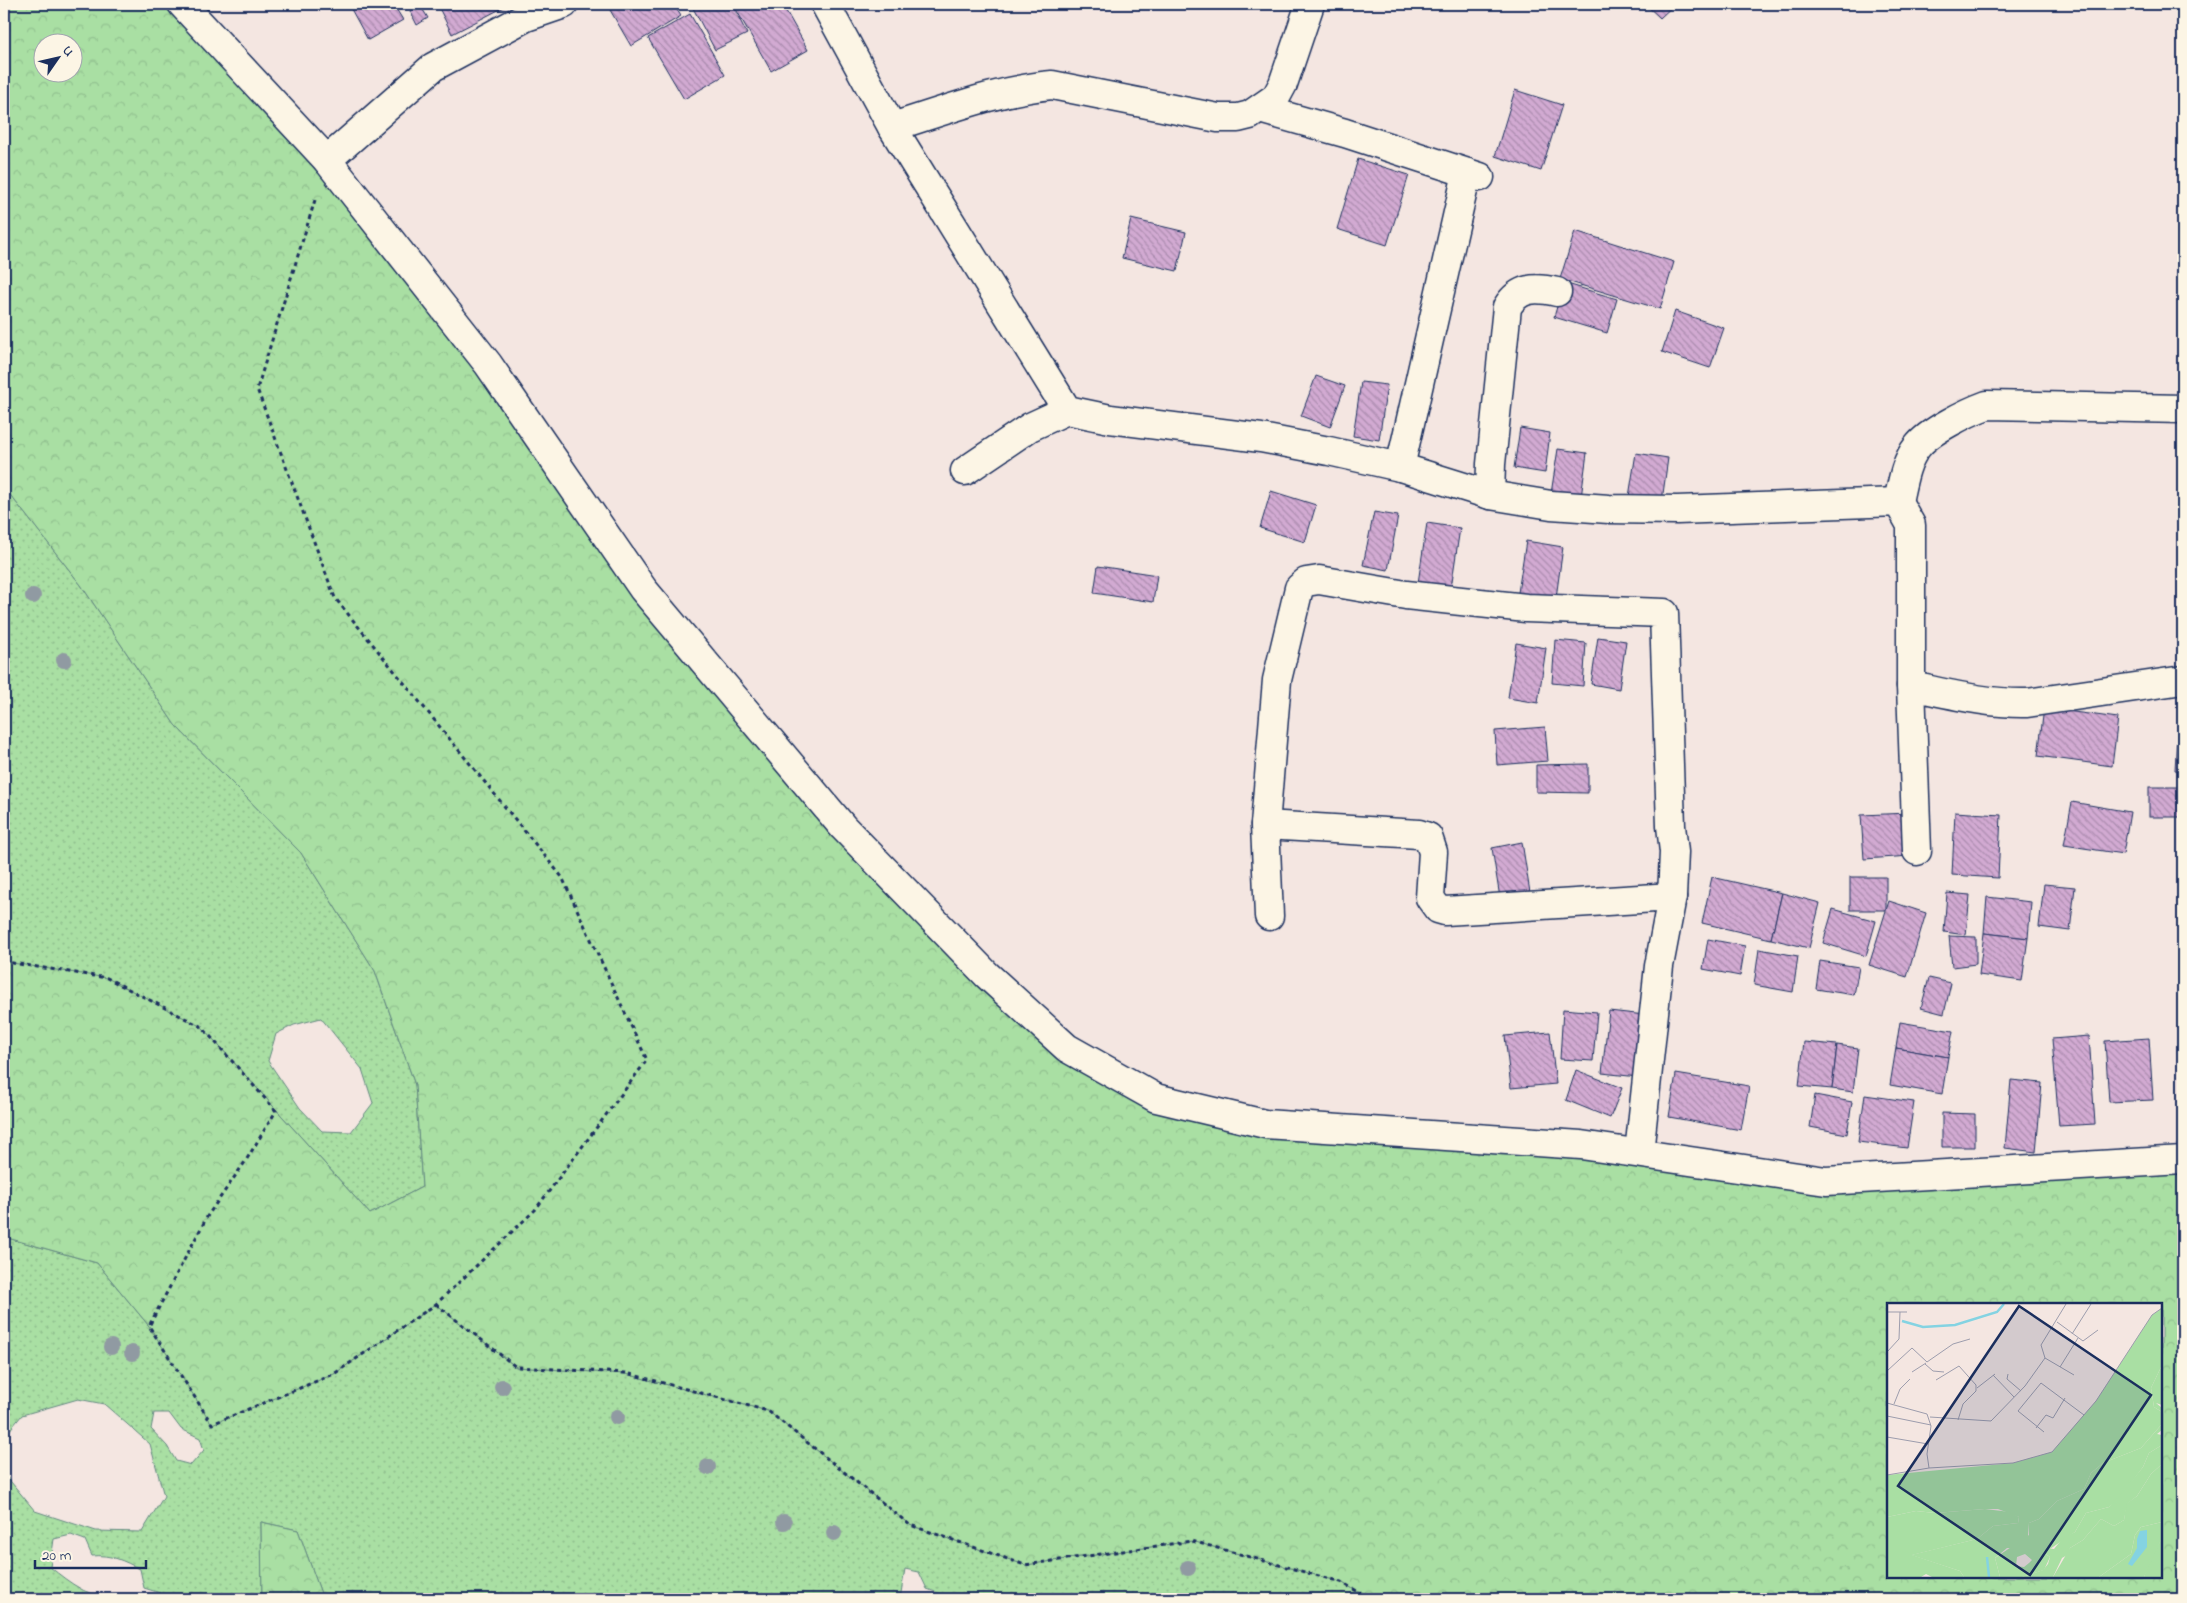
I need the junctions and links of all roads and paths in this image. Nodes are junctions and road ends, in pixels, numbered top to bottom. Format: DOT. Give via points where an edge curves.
graph roads {
  1 [pos="182,4"];
  2 [pos="564,4"];
  3 [pos="825,4"];
  4 [pos="1310,4"];
  5 [pos="524,10"];
  6 [pos="1260,110"];
  7 [pos="892,127"];
  8 [pos="327,160"];
  9 [pos="1556,292"];
  10 [pos="2183,409"];
  11 [pos="1067,410"];
  12 [pos="1400,467"];
  13 [pos="965,471"];
  14 [pos="1490,495"];
  15 [pos="1898,502"];
  16 [pos="2183,680"];
  17 [pos="1911,686"];
  18 [pos="1265,825"];
  19 [pos="1917,851"];
  20 [pos="1672,897"];
  21 [pos="1269,916"];
  22 [pos="4,960"];
  23 [pos="1639,1153"];
  24 [pos="2183,1160"];
  25 [pos="436,1304"];
  26 [pos="1371,1599"];
  1 -- 8 [label="street"];
  2 -- 5 [label="street"];
  3 -- 7 [label="street"];
  4 -- 6 [label="street" via="1284,84 1276,97"];
  5 -- 8 [label="street" via="433,67"];
  6 -- 7 [label="street" via="1238,118 1218,118 1052,85 1005,92"];
  6 -- 12 [label="street" via="1345,133 1473,175"];
  7 -- 11 [label="street"];
  8 -- 23 [label="street" via="488,364 643,589 843,827 986,975 1067,1048 1156,1098 1265,1124 1581,1145"];
  8 -- 25 [label="path" via="257,389 335,598 562,877 646,1060 535,1210"];
  9 -- 14 [label="street" via="1544,289 1526,291 1513,296 1506,307"];
  10 -- 15 [label="street" via="1987,405 1966,413 1917,446 1906,470"];
  11 -- 12 [label="street" via="1110,419 1262,438"];
  11 -- 13 [label="street" via="1030,427"];
  12 -- 14 [label="street"];
  14 -- 15 [label="street" via="1551,505 1677,510"];
  15 -- 17 [label="street" via="1911,525"];
  16 -- 17 [label="street" via="2007,704"];
  17 -- 19 [label="street"];
  18 -- 20 [label="street" via="1428,837 1433,852 1430,898 1438,909 1445,911"];
  18 -- 20 [label="street" via="1277,680 1295,601 1299,588 1306,582 1319,580 1406,595 1526,608 1664,613 1674,852"];
  18 -- 21 [label="street"];
  20 -- 23 [label="street" via="1659,966"];
  22 -- 25 [label="path" via="107,978 202,1026 276,1110 208,1215 150,1326 212,1424 334,1374"];
  23 -- 24 [label="street" via="1826,1181"];
  25 -- 26 [label="path" via="516,1367 626,1374 768,1411 910,1525 1026,1565 1192,1541 1341,1582"];
}
